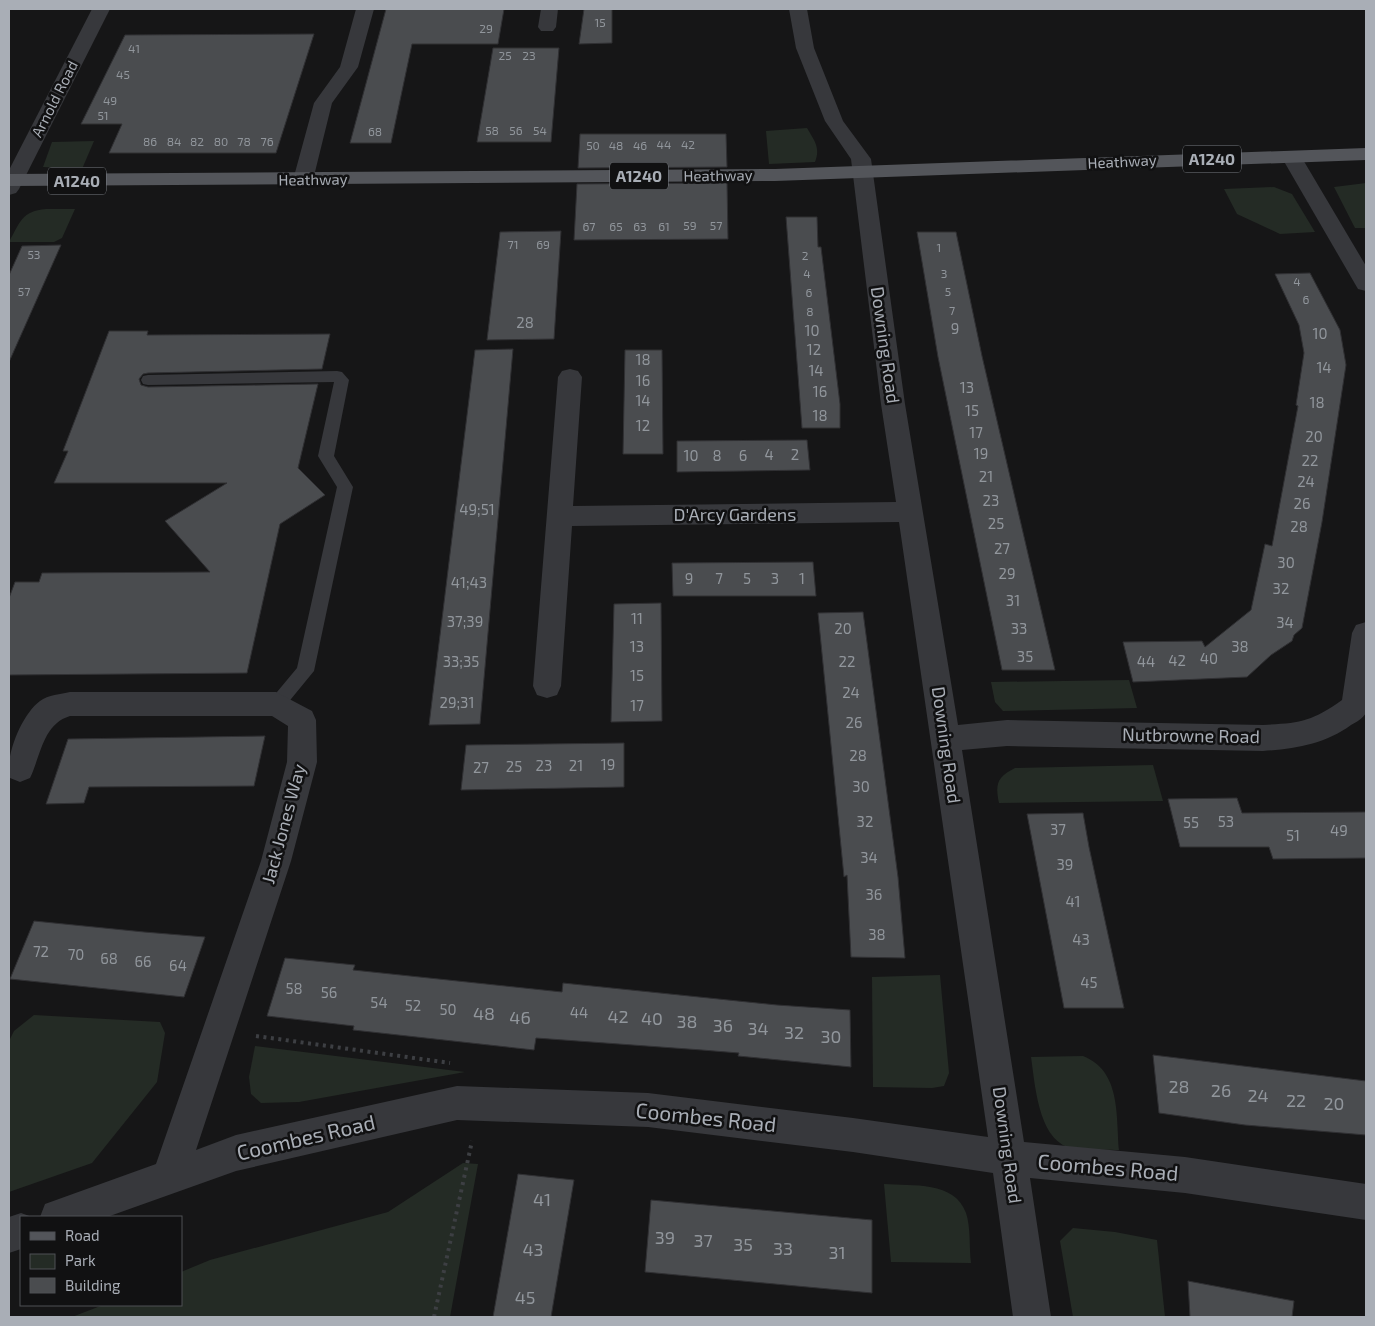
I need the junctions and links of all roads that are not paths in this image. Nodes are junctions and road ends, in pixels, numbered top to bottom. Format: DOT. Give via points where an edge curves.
graph roads {
  1 [pos="101,9"];
  2 [pos="365,9"];
  3 [pos="549,9"];
  4 [pos="798,9"];
  5 [pos="546,27"];
  6 [pos="1366,154"];
  7 [pos="1292,158"];
  8 [pos="862,173"];
  9 [pos="303,180"];
  10 [pos="10,183"];
  11 [pos="1366,284"];
  12 [pos="570,377"];
  13 [pos="148,380"];
  14 [pos="910,512"];
  15 [pos="561,516"];
  16 [pos="1366,633"];
  17 [pos="548,686"];
  18 [pos="276,704"];
  19 [pos="944,740"];
  20 [pos="20,769"];
  21 [pos="1009,1158"];
  22 [pos="170,1177"];
  23 [pos="1366,1202"];
  24 [pos="61,1216"];
  25 [pos="1032,1317"];
  1 -- 10 [label="street, Arnold Road"];
  2 -- 9 [label="street" via="349,67 323,103"];
  3 -- 5 [label="street"];
  4 -- 8 [label="street, Downing Road" via="805,48 834,121 861,160"];
  6 -- 7 [label="main road, Heathway / A1240"];
  7 -- 8 [label="main road, Heathway / A1240" via="1132,161"];
  7 -- 11 [label="street"];
  8 -- 9 [label="main road, Heathway / A1240"];
  8 -- 14 [label="street, Downing Road"];
  9 -- 10 [label="main road, Heathway / A1240"];
  12 -- 15 [label="street"];
  13 -- 18 [label="lane" via="337,376 342,380 326,456 344,487 304,671"];
  14 -- 15 [label="street, D'Arcy Gardens"];
  14 -- 19 [label="street, Downing Road"];
  15 -- 17 [label="street"];
  16 -- 19 [label="street, Nutbrowne Road" via="1355,707 1326,727 1294,736 1007,733"];
  18 -- 20 [label="street" via="70,704 51,709 36,724"];
  18 -- 22 [label="street, Jack Jones Way" via="302,720 302,762 276,861"];
  19 -- 21 [label="street, Downing Road"];
  21 -- 22 [label="street, Coombes Road" via="853,1134 648,1110 457,1103 236,1153"];
  21 -- 23 [label="street, Coombes Road" via="1184,1175"];
  21 -- 25 [label="street, Downing Road"];
  22 -- 24 [label="street, Coombes Road"];
}
